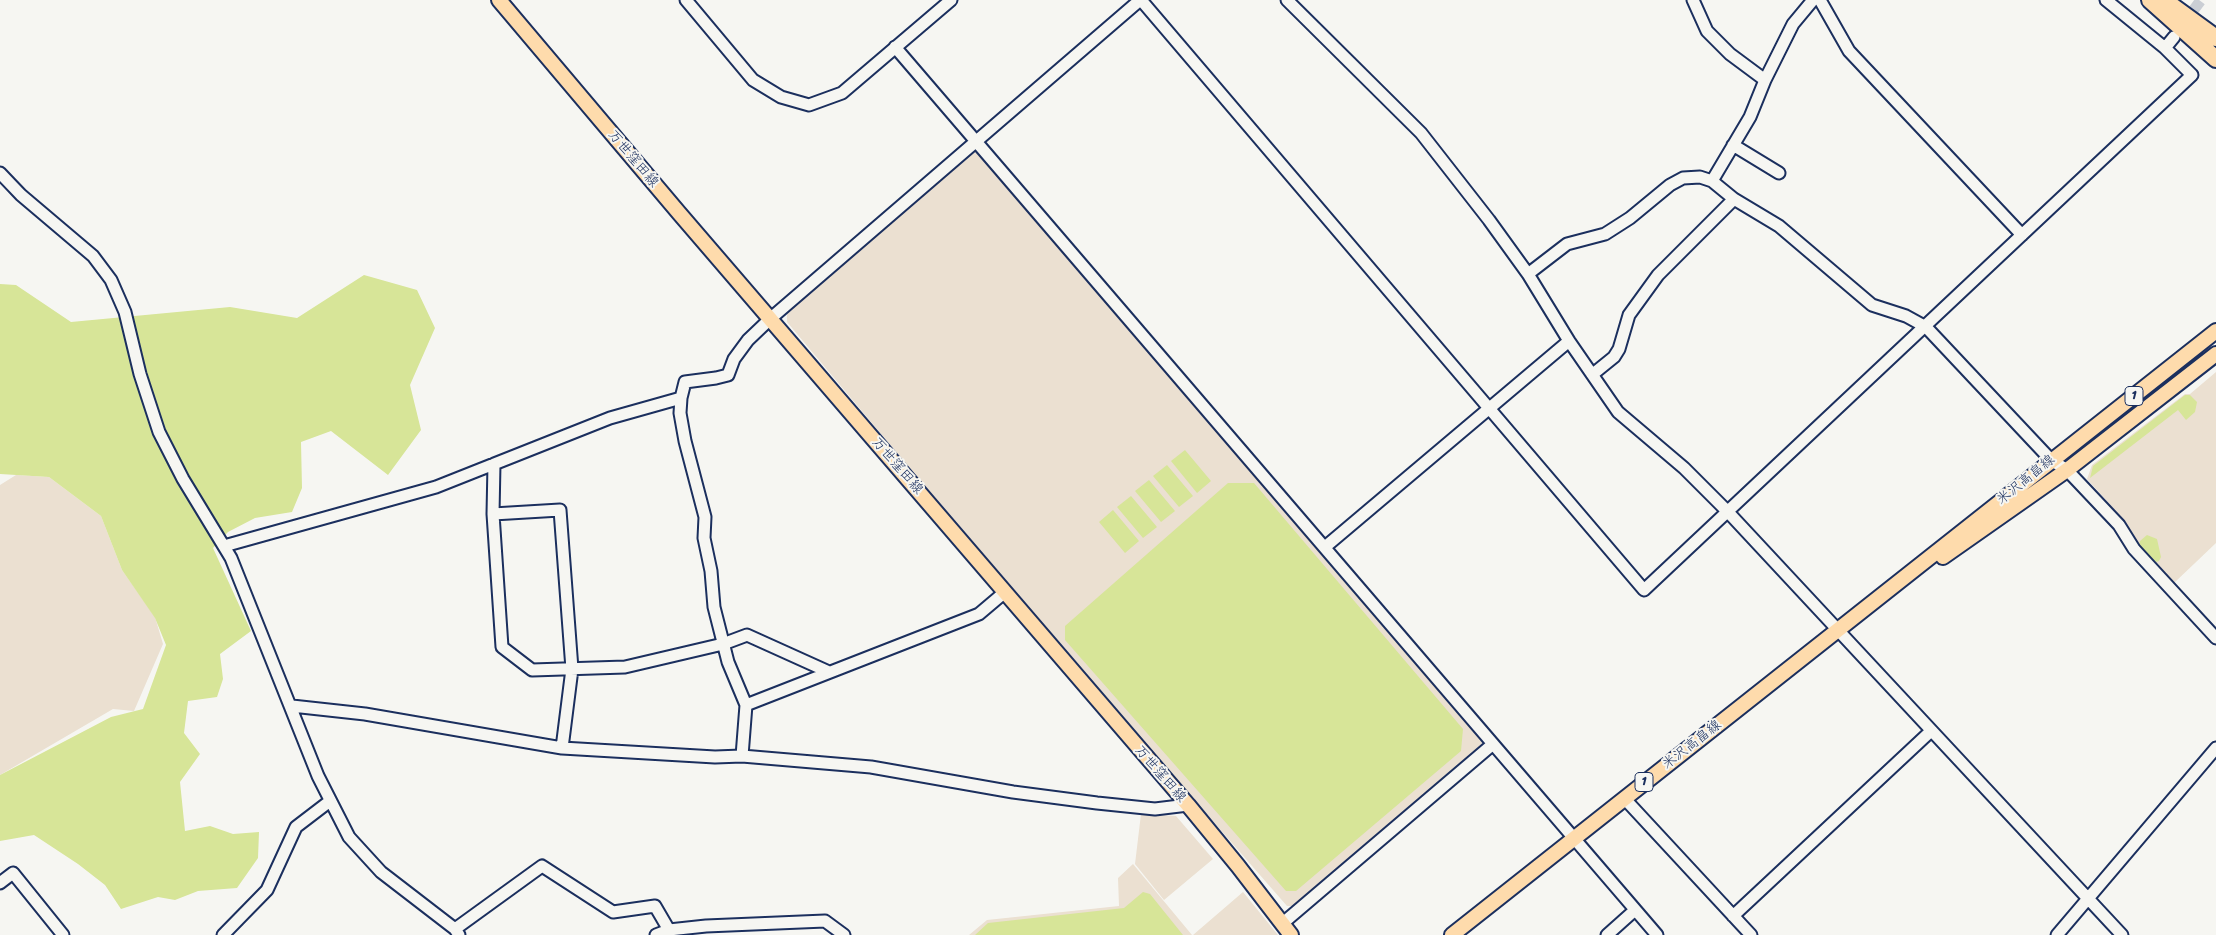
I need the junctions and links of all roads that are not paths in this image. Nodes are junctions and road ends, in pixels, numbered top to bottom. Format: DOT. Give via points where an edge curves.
graph roads {
  1 [pos="499,0"];
  2 [pos="686,0"];
  3 [pos="951,0"];
  4 [pos="1140,0"];
  5 [pos="1287,0"];
  6 [pos="1693,0"];
  7 [pos="1814,0"];
  8 [pos="1820,0"];
  9 [pos="2106,0"];
  10 [pos="2150,0"];
  11 [pos="2164,0"];
  12 [pos="2182,0"];
  13 [pos="2216,26"];
  14 [pos="2174,37"];
  15 [pos="2216,38"];
  16 [pos="895,47"];
  17 [pos="2164,48"];
  18 [pos="2216,59"];
  19 [pos="1765,80"];
  20 [pos="977,142"];
  21 [pos="1733,145"];
  22 [pos="0,173"];
  23 [pos="1779,173"];
  24 [pos="1712,181"];
  25 [pos="1734,199"];
  26 [pos="2022,235"];
  27 [pos="1528,274"];
  28 [pos="770,319"];
  29 [pos="1926,327"];
  30 [pos="2216,331"];
  31 [pos="1569,340"];
  32 [pos="2216,354"];
  33 [pos="1593,374"];
  34 [pos="681,398"];
  35 [pos="1489,408"];
  36 [pos="2051,460"];
  37 [pos="494,464"];
  38 [pos="2067,470"];
  39 [pos="1728,512"];
  40 [pos="493,514"];
  41 [pos="224,546"];
  42 [pos="1325,547"];
  43 [pos="1005,592"];
  44 [pos="1838,630"];
  45 [pos="2216,638"];
  46 [pos="723,644"];
  47 [pos="572,669"];
  48 [pos="829,672"];
  49 [pos="746,705"];
  50 [pos="292,706"];
  51 [pos="1931,732"];
  52 [pos="1493,744"];
  53 [pos="562,748"];
  54 [pos="2216,748"];
  55 [pos="742,756"];
  56 [pos="1624,798"];
  57 [pos="330,801"];
  58 [pos="1188,805"];
  59 [pos="1574,838"];
  60 [pos="0,883"];
  61 [pos="2088,898"];
  62 [pos="1635,910"];
  63 [pos="1733,916"];
  64 [pos="1287,929"];
  65 [pos="669,930"];
  66 [pos="457,932"];
  67 [pos="63,935"];
  68 [pos="223,935"];
  69 [pos="656,935"];
  70 [pos="844,935"];
  71 [pos="1452,935"];
  72 [pos="1607,935"];
  73 [pos="1657,935"];
  74 [pos="1751,935"];
  75 [pos="2057,935"];
  76 [pos="2122,935"];
  1 -- 28 [label="main road, 万世窪田線"];
  2 -- 16 [label="street" via="753,80 781,97 810,105 842,93"];
  3 -- 16 [label="street"];
  4 -- 20 [label="street"];
  4 -- 35 [label="street"];
  5 -- 27 [label="street" via="1421,133"];
  6 -- 19 [label="street" via="1706,31"];
  7 -- 19 [label="street" via="1793,24"];
  8 -- 26 [label="street" via="1849,51"];
  9 -- 17 [label="street"];
  10 -- 18 [label="highway"];
  11 -- 15 [label="highway"];
  12 -- 13 [label="highway"];
  14 -- 17 [label="street"];
  16 -- 20 [label="street"];
  17 -- 26 [label="street" via="2192,76"];
  19 -- 21 [label="street" via="1750,117"];
  20 -- 28 [label="street"];
  20 -- 42 [label="street"];
  21 -- 23 [label="street"];
  21 -- 24 [label="street"];
  22 -- 41 [label="street" via="93,256 111,280 125,312 140,374 160,432 183,479"];
  24 -- 25 [label="street"];
  24 -- 27 [label="street" via="1700,177 1683,178 1605,234 1567,244"];
  25 -- 29 [label="street" via="1779,226 1872,305 1906,316"];
  25 -- 33 [label="street" via="1658,274 1629,315 1614,357"];
  26 -- 29 [label="street"];
  27 -- 31 [label="street"];
  28 -- 34 [label="street" via="748,340 734,359 728,375 685,382"];
  28 -- 43 [label="main road, 万世窪田線"];
  29 -- 36 [label="street"];
  29 -- 39 [label="street"];
  30 -- 36 [label="main road, 米沢高畠線 / 1"];
  31 -- 33 [label="street"];
  31 -- 35 [label="street"];
  32 -- 38 [label="main road, 米沢高畠線 / 1"];
  33 -- 39 [label="street" via="1618,412 1684,468"];
  34 -- 37 [label="street" via="610,418"];
  34 -- 46 [label="street" via="685,441 704,510 704,538"];
  35 -- 39 [label="street" via="1644,590"];
  35 -- 42 [label="street"];
  36 -- 38 [label="street"];
  36 -- 44 [label="main road, 米沢高畠線 / 1"];
  37 -- 40 [label="street"];
  37 -- 41 [label="street" via="436,487"];
  38 -- 44 [label="main road, 米沢高畠線 / 1"];
  38 -- 45 [label="street"];
  39 -- 44 [label="street"];
  40 -- 47 [label="street" via="502,647 532,670"];
  40 -- 47 [label="street" via="560,510"];
  41 -- 50 [label="street"];
  42 -- 52 [label="street"];
  43 -- 48 [label="street" via="979,614"];
  43 -- 58 [label="main road, 万世窪田線"];
  44 -- 51 [label="street"];
  44 -- 56 [label="main road, 米沢高畠線 / 1"];
  46 -- 47 [label="street" via="625,668"];
  46 -- 48 [label="street" via="747,636"];
  46 -- 49 [label="street"];
  47 -- 53 [label="street"];
  48 -- 49 [label="street"];
  49 -- 55 [label="street"];
  50 -- 53 [label="street" via="365,714"];
  50 -- 57 [label="street"];
  51 -- 61 [label="street"];
  51 -- 63 [label="street"];
  52 -- 59 [label="street"];
  52 -- 64 [label="street"];
  53 -- 55 [label="street"];
  54 -- 61 [label="street"];
  55 -- 58 [label="street" via="871,768 1013,792 1155,809"];
  56 -- 59 [label="main road, 米沢高畠線 / 1"];
  56 -- 63 [label="street"];
  57 -- 66 [label="street" via="349,837 381,872"];
  57 -- 68 [label="street" via="296,828 267,890"];
  58 -- 64 [label="main road, 万世窪田線"];
  59 -- 62 [label="street"];
  59 -- 71 [label="main road, 米沢高畠線 / 1"];
  60 -- 67 [label="street" via="13,873"];
  61 -- 75 [label="street"];
  61 -- 76 [label="street"];
  62 -- 72 [label="street"];
  62 -- 73 [label="street"];
  63 -- 74 [label="street"];
  65 -- 66 [label="street" via="656,906 613,912 542,866"];
  65 -- 69 [label="street"];
  65 -- 70 [label="street" via="826,921"];
}
